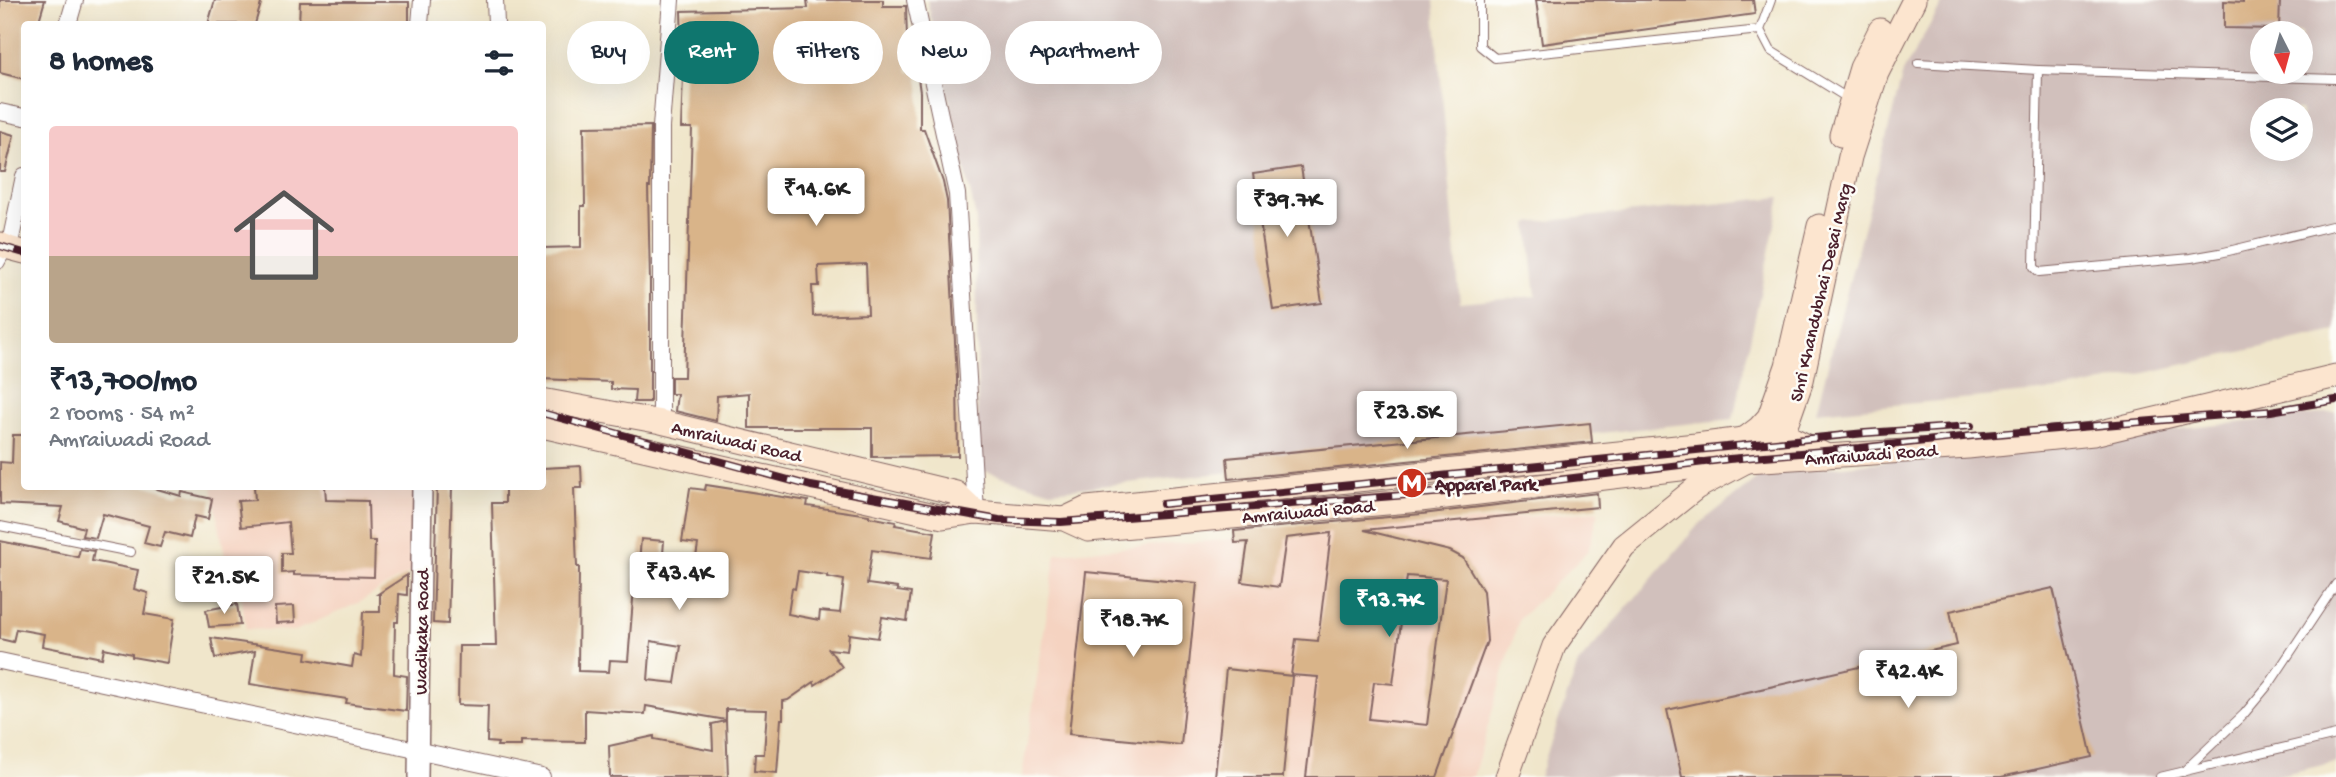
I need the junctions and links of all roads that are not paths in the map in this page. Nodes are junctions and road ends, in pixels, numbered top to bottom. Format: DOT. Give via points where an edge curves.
graph roads {
  1 [pos="75,0"];
  2 [pos="422,0"];
  3 [pos="495,0"];
  4 [pos="671,0"];
  5 [pos="915,0"];
  6 [pos="1480,0"];
  7 [pos="1772,0"];
  8 [pos="1896,0"];
  9 [pos="1914,0"];
  10 [pos="69,21"];
  11 [pos="420,21"];
  12 [pos="496,21"];
  13 [pos="1760,30"];
  14 [pos="1918,63"];
  15 [pos="2038,70"];
  16 [pos="2336,79"];
  17 [pos="1851,100"];
  18 [pos="0,112"];
  19 [pos="21,116"];
  20 [pos="21,189"];
  21 [pos="2336,225"];
  22 [pos="6,255"];
  23 [pos="21,266"];
  24 [pos="1799,353"];
  25 [pos="2336,376"];
  26 [pos="546,401"];
  27 [pos="661,422"];
  28 [pos="546,427"];
  29 [pos="1783,434"];
  30 [pos="1747,450"];
  31 [pos="1827,456"];
  32 [pos="1709,467"];
  33 [pos="422,490"];
  34 [pos="976,512"];
  35 [pos="1064,519"];
  36 [pos="0,526"];
  37 [pos="131,552"];
  38 [pos="2336,584"];
  39 [pos="0,661"];
  40 [pos="2336,735"];
  41 [pos="418,751"];
  42 [pos="2183,772"];
  43 [pos="418,777"];
  44 [pos="542,777"];
  45 [pos="1493,777"];
  46 [pos="1507,777"];
  47 [pos="2160,777"];
  1 -- 10 [label="street"];
  2 -- 11 [label="street"];
  3 -- 12 [label="street"];
  4 -- 27 [label="street" via="661,127"];
  5 -- 34 [label="street" via="957,194"];
  6 -- 13 [label="lane" via="1480,46 1495,58"];
  7 -- 13 [label="lane"];
  8 -- 17 [label="main road, Shri Khandubhai Desai Marg" via="1861,68"];
  9 -- 24 [label="main road, Shri Khandubhai Desai Marg" via="1877,73"];
  13 -- 17 [label="lane" via="1771,51"];
  14 -- 15 [label="lane"];
  15 -- 16 [label="lane"];
  15 -- 21 [label="lane" via="2034,267 2039,272 2210,254"];
  17 -- 24 [label="main road, Shri Khandubhai Desai Marg" via="1835,158"];
  18 -- 19 [label="street"];
  20 -- 22 [label="street"];
  22 -- 23 [label="main road"];
  24 -- 29 [label="main road, Shri Khandubhai Desai Marg" via="1802,380"];
  24 -- 30 [label="main road, Shri Khandubhai Desai Marg" via="1769,417"];
  25 -- 31 [label="main road, Amraiwadi Road" via="2093,434"];
  26 -- 27 [label="main road, Amraiwadi Road"];
  27 -- 34 [label="main road, Amraiwadi Road" via="956,492"];
  28 -- 34 [label="main road" via="943,517"];
  29 -- 30 [label="main road"];
  29 -- 31 [label="main road"];
  30 -- 31 [label="main road, Amraiwadi Road"];
  30 -- 32 [label="main road, Shri Khandubhai Desai Marg"];
  30 -- 35 [label="main road" via="1696,445 1087,508"];
  30 -- 46 [label="main road, Shri Khandubhai Desai Marg" via="1624,546 1554,646"];
  32 -- 35 [label="main road, Amraiwadi Road" via="1101,530 1088,530"];
  32 -- 45 [label="main road, Shri Khandubhai Desai Marg" via="1676,487 1614,538 1540,640"];
  33 -- 41 [label="street, Wadikaka Road"];
  34 -- 35 [label="main road, Amraiwadi Road"];
  36 -- 37 [label="lane"];
  38 -- 42 [label="lane" via="2244,714"];
  39 -- 41 [label="street"];
  40 -- 42 [label="lane"];
  41 -- 43 [label="street, Wadikaka Road"];
  41 -- 44 [label="street"];
  42 -- 47 [label="lane"];
}
